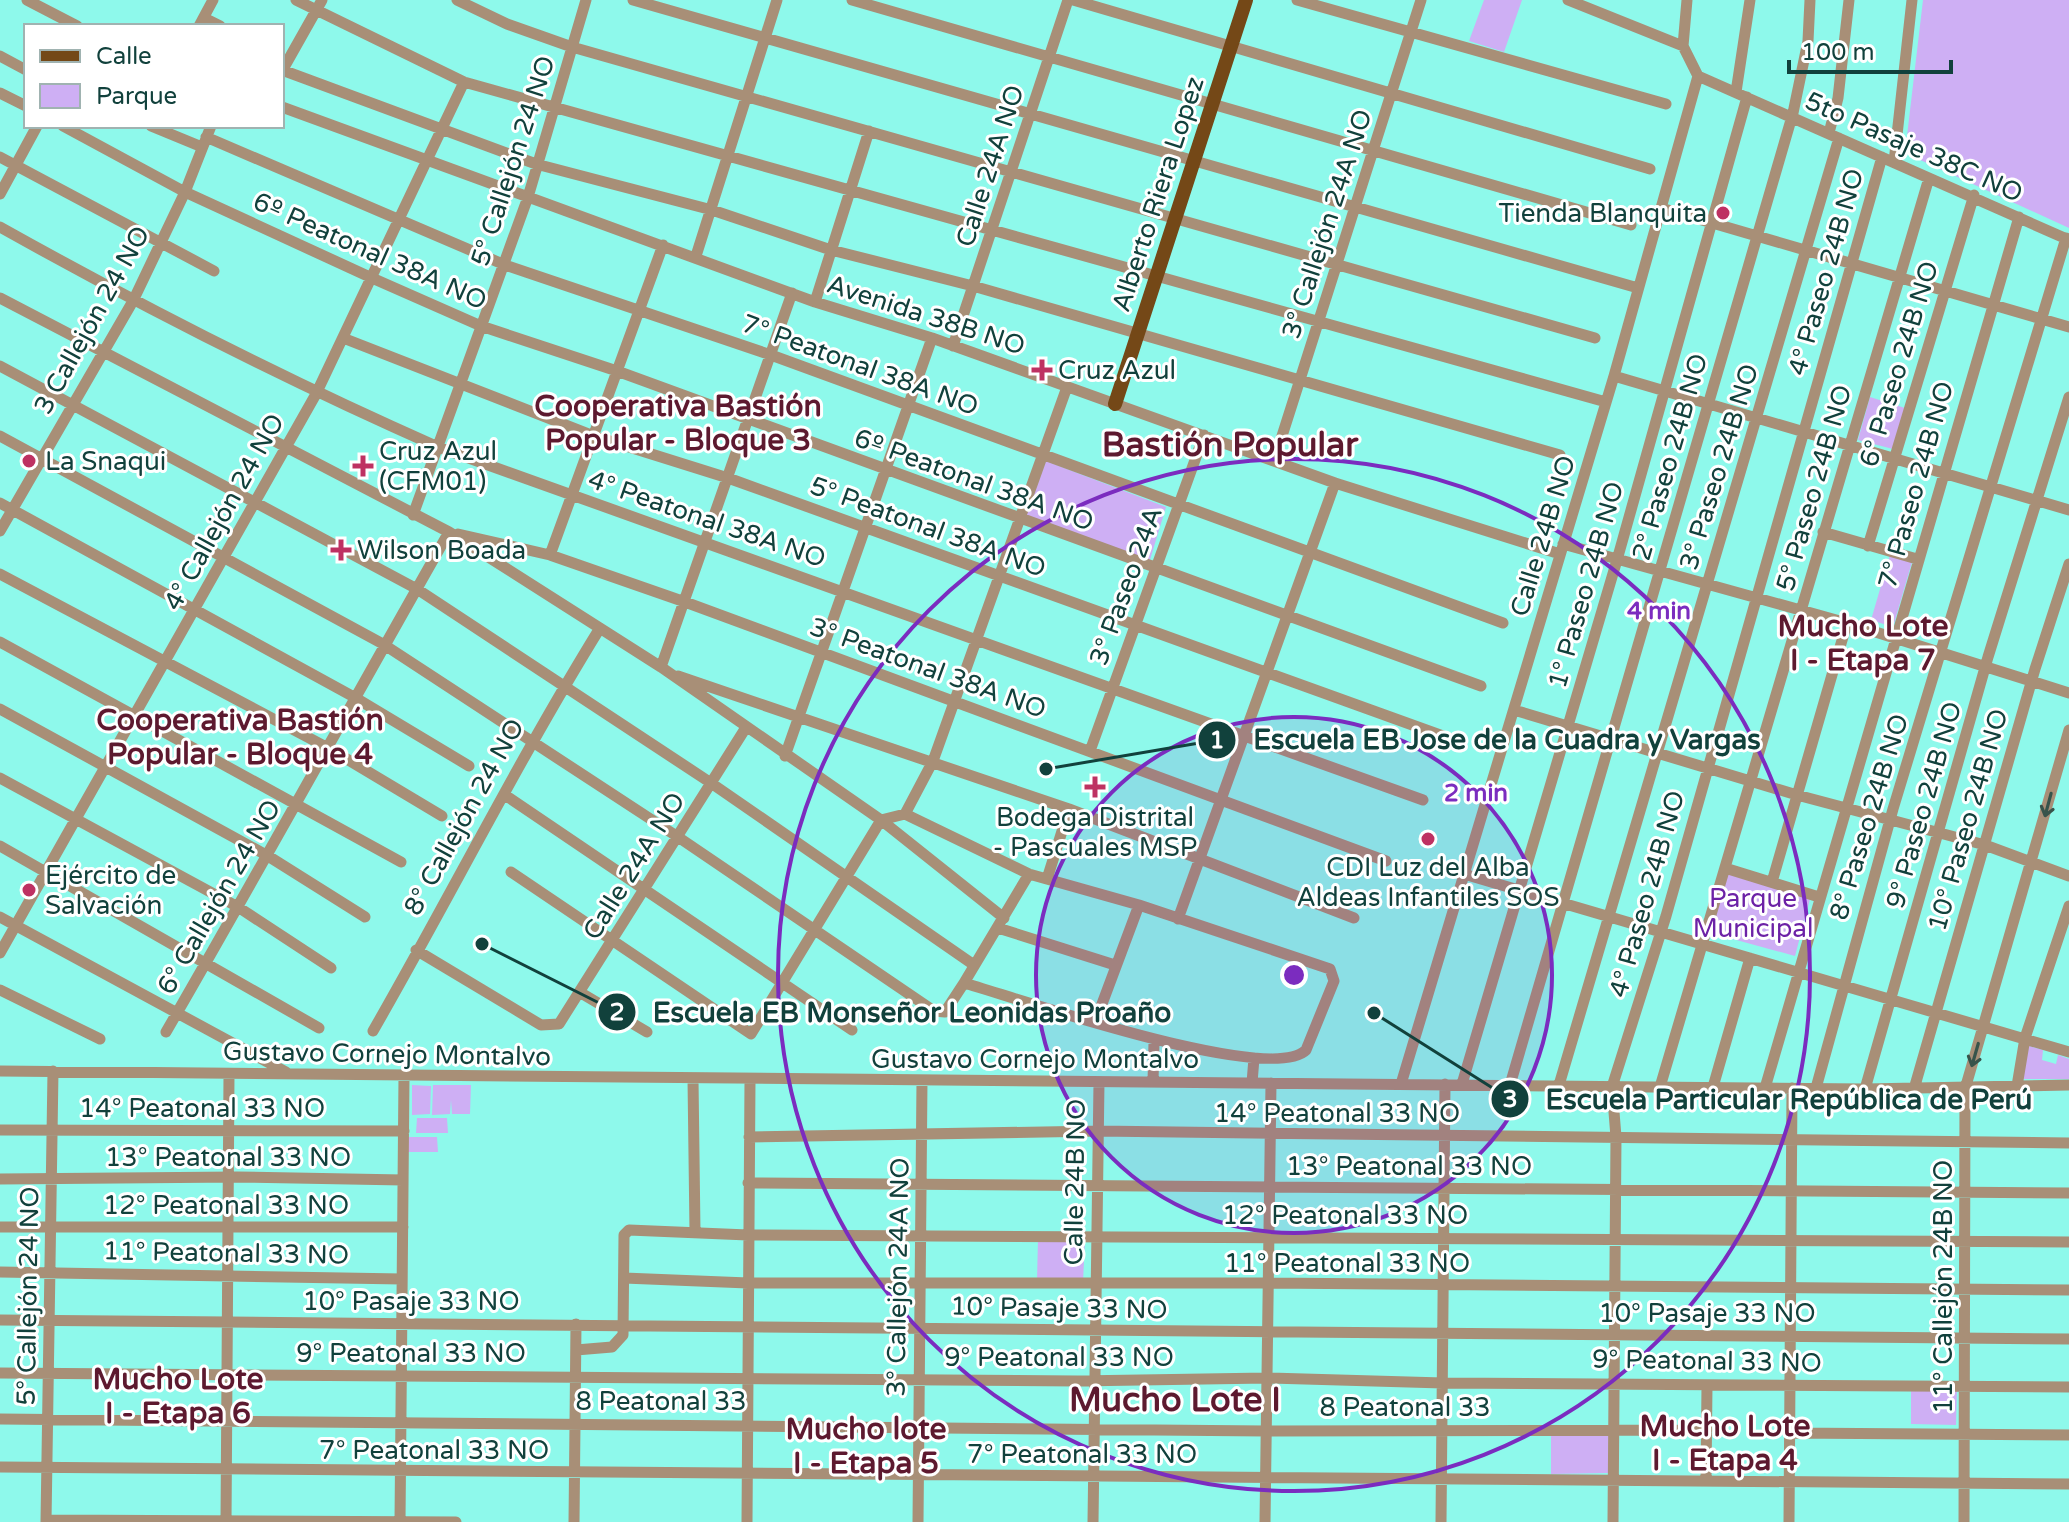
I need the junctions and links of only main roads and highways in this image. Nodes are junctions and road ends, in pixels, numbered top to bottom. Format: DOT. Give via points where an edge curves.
graph roads {
  1 [pos="1246,0"];
  2 [pos="1115,404"];
  1 -- 2 [label="main road, Alberto Riera Lopez"];
}
